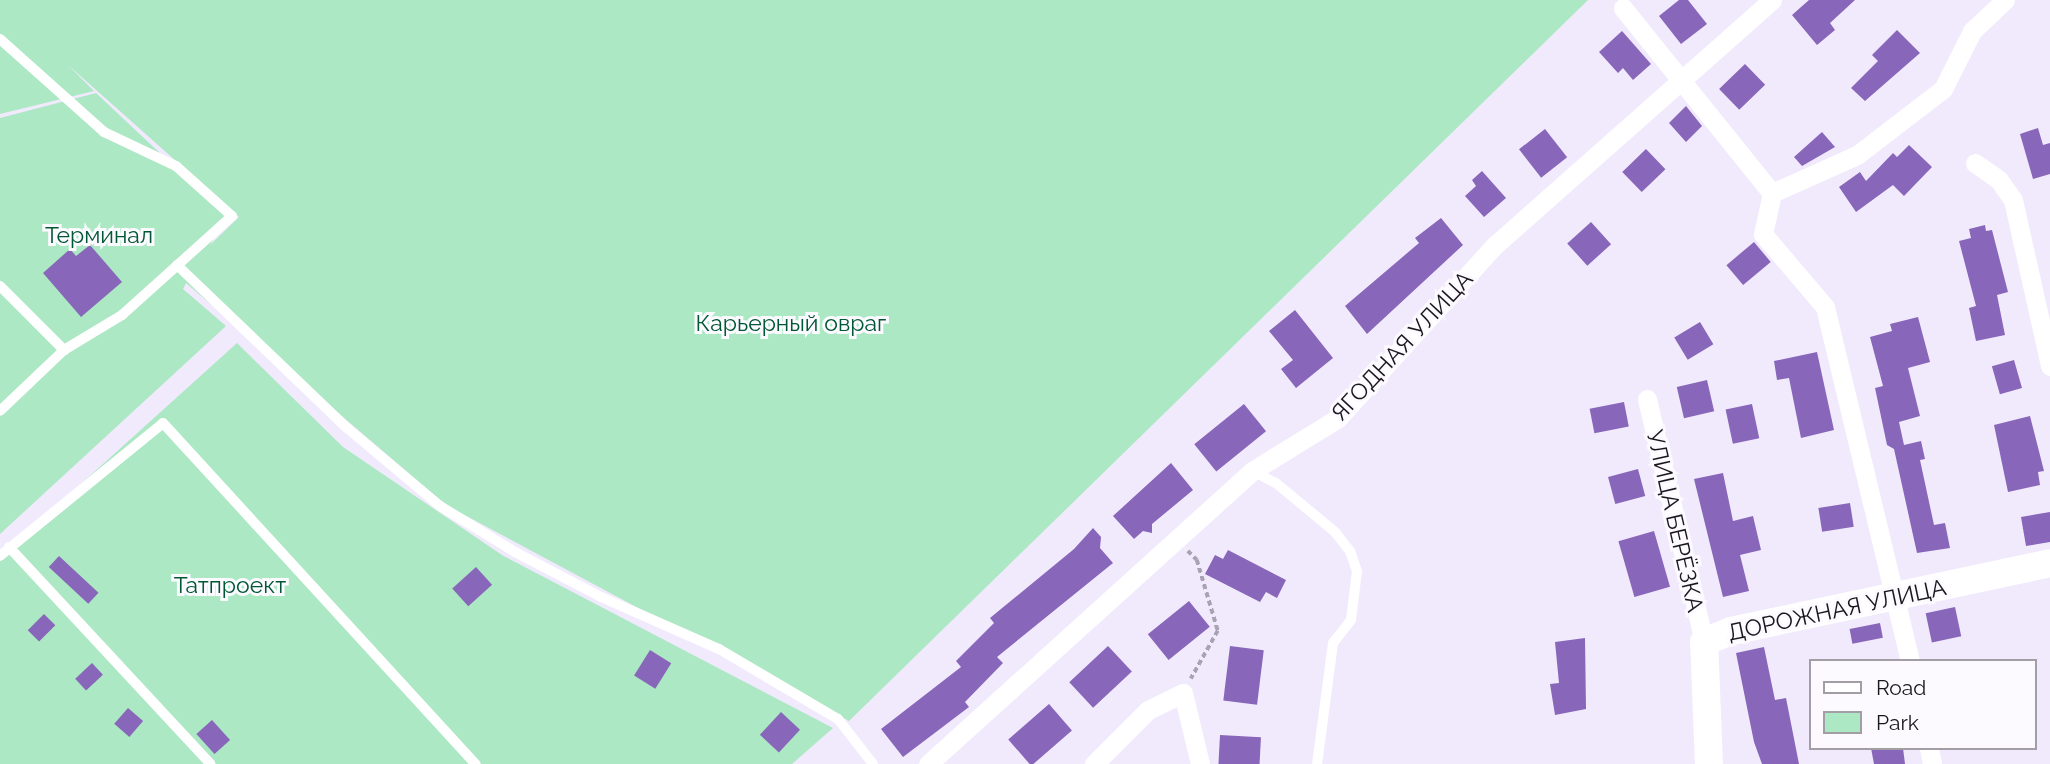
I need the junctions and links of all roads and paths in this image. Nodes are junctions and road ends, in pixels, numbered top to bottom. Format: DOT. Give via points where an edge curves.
graph roads {
  1 [pos="1772,0"];
  2 [pos="2005,0"];
  3 [pos="1623,8"];
  4 [pos="0,39"];
  5 [pos="1682,84"];
  6 [pos="1975,163"];
  7 [pos="1772,193"];
  8 [pos="177,265"];
  9 [pos="0,286"];
  10 [pos="64,350"];
  11 [pos="2050,366"];
  12 [pos="1647,399"];
  13 [pos="0,411"];
  14 [pos="1252,471"];
  15 [pos="1177,538"];
  16 [pos="9,547"];
  17 [pos="0,556"];
  18 [pos="2050,563"];
  19 [pos="1897,596"];
  20 [pos="1704,642"];
  21 [pos="1910,659"];
  22 [pos="1182,693"];
  23 [pos="211,764"];
  24 [pos="476,764"];
  25 [pos="873,764"];
  26 [pos="928,764"];
  27 [pos="1094,764"];
  28 [pos="1200,764"];
  29 [pos="1317,764"];
  30 [pos="1709,764"];
  1 -- 5 [label="street, ЯГОДНАЯ УЛИЦА"];
  2 -- 7 [label="street" via="1972,31 1943,89 1857,155"];
  3 -- 5 [label="street"];
  4 -- 8 [label="lane" via="104,132 176,166 232,216"];
  5 -- 7 [label="street"];
  5 -- 14 [label="street, ЯГОДНАЯ УЛИЦА" via="1494,246 1338,418"];
  6 -- 11 [label="street" via="2000,180 2013,200"];
  7 -- 19 [label="street" via="1763,234 1825,307"];
  8 -- 10 [label="lane" via="122,315"];
  8 -- 25 [label="lane" via="373,452 440,506 601,597 719,649 838,719"];
  9 -- 10 [label="lane"];
  10 -- 13 [label="lane"];
  12 -- 20 [label="street, УЛИЦА БЕРЁЗКА"];
  14 -- 15 [label="street, ЯГОДНАЯ УЛИЦА"];
  14 -- 29 [label="lane" via="1276,483 1335,532 1350,551 1357,571 1352,620 1333,643"];
  15 -- 22 [label="path" via="1197,560 1218,620 1218,631"];
  15 -- 26 [label="street, ЯГОДНАЯ УЛИЦА"];
  16 -- 17 [label="lane"];
  16 -- 23 [label="lane"];
  16 -- 24 [label="lane" via="163,423"];
  18 -- 19 [label="street, ДОРОЖНАЯ УЛИЦА"];
  19 -- 20 [label="street, ДОРОЖНАЯ УЛИЦА" via="1731,631"];
  19 -- 21 [label="street"];
  20 -- 30 [label="street, ДОРОЖНАЯ УЛИЦА"];
  22 -- 27 [label="street" via="1148,710"];
  22 -- 28 [label="street"];
}
